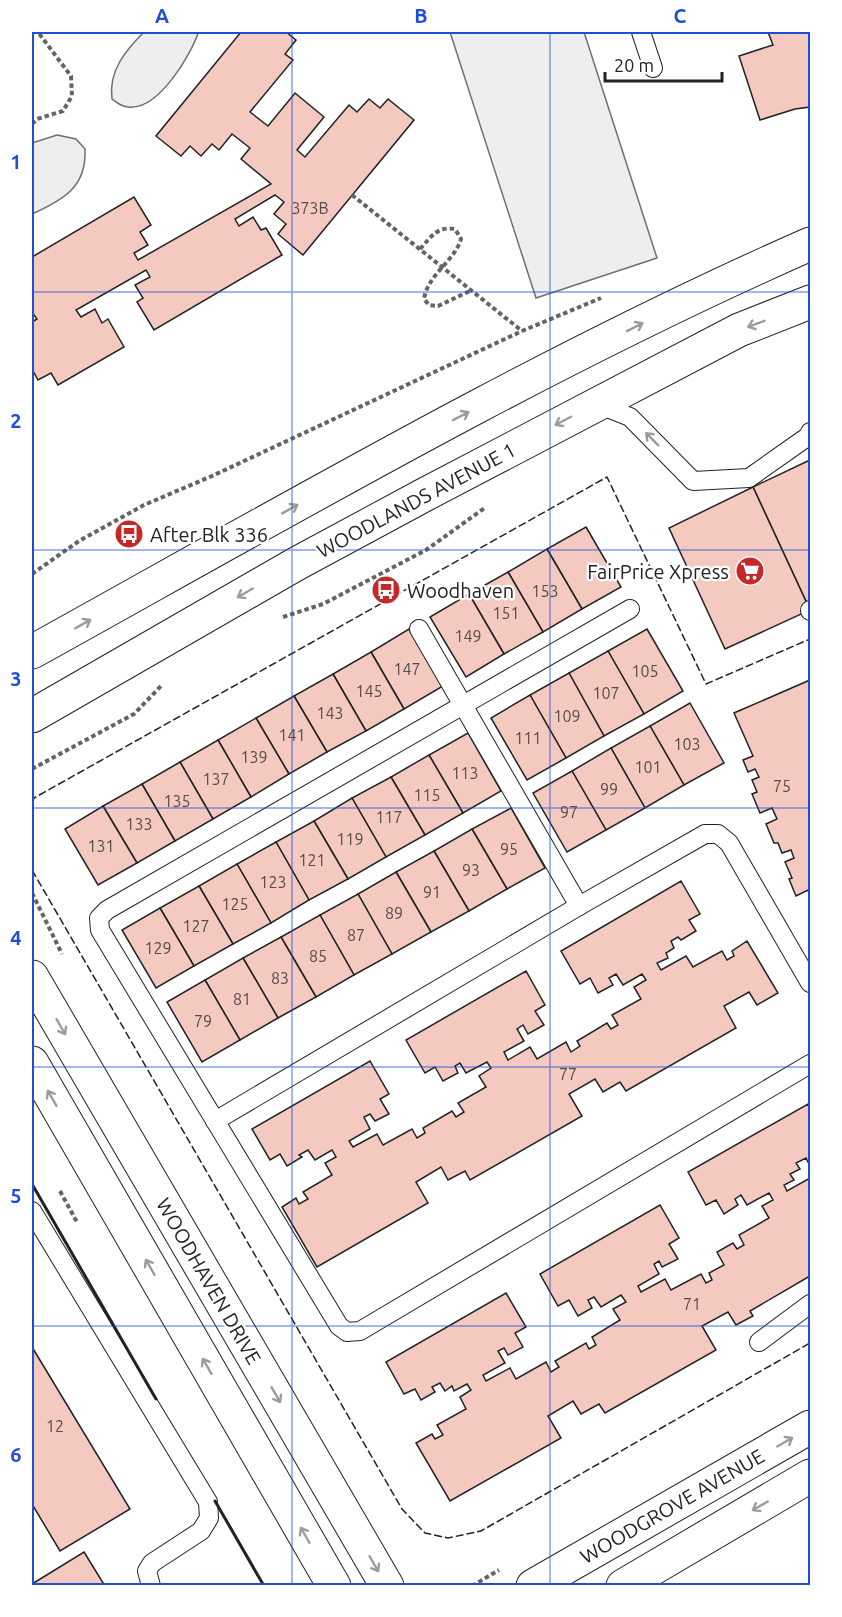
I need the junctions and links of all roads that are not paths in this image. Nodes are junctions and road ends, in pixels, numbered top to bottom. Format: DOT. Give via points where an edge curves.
graph roads {
  1 [pos="641,32"];
  2 [pos="653,68"];
  3 [pos="810,244"];
  4 [pos="810,303"];
  5 [pos="597,404"];
  6 [pos="810,434"];
  7 [pos="630,609"];
  8 [pos="419,629"];
  9 [pos="32,652"];
  10 [pos="463,706"];
  11 [pos="41,711"];
  12 [pos="32,734"];
  13 [pos="579,906"];
  14 [pos="32,977"];
  15 [pos="810,983"];
  16 [pos="32,1063"];
  17 [pos="810,1064"];
  18 [pos="214,1121"];
  19 [pos="32,1211"];
  20 [pos="810,1304"];
  21 [pos="759,1341"];
  22 [pos="810,1427"];
  23 [pos="810,1476"];
  24 [pos="151,1586"];
  25 [pos="334,1586"];
  26 [pos="387,1586"];
  27 [pos="533,1586"];
  28 [pos="623,1586"];
  1 -- 2 [label="lane"];
  9 -- 3 [label="street, one-way" via="427,433 709,288"];
  4 -- 5 [label="street, WOODLANDS AVENUE 1, one-way" via="739,330"];
  6 -- 5 [label="lane, one-way" via="751,482 693,481 630,417"];
  5 -- 11 [label="street, WOODLANDS AVENUE 1, one-way" via="296,564"];
  7 -- 10 [label="lane"];
  8 -- 10 [label="lane"];
  10 -- 13 [label="lane"];
  10 -- 18 [label="lane" via="99,918 100,930"];
  11 -- 12 [label="street" via="44,724"];
  13 -- 15 [label="lane" via="705,834 718,834 729,843"];
  13 -- 18 [label="lane"];
  14 -- 26 [label="street, WOODHAVEN DRIVE, one-way"];
  25 -- 16 [label="street, one-way"];
  17 -- 18 [label="lane" via="354,1332 339,1326"];
  19 -- 24 [label="lane" via="208,1502 209,1518 201,1531 152,1563 147,1571"];
  20 -- 21 [label="lane"];
  27 -- 22 [label="street, WOODGROVE AVENUE, one-way"];
  23 -- 28 [label="street, one-way"];
}
